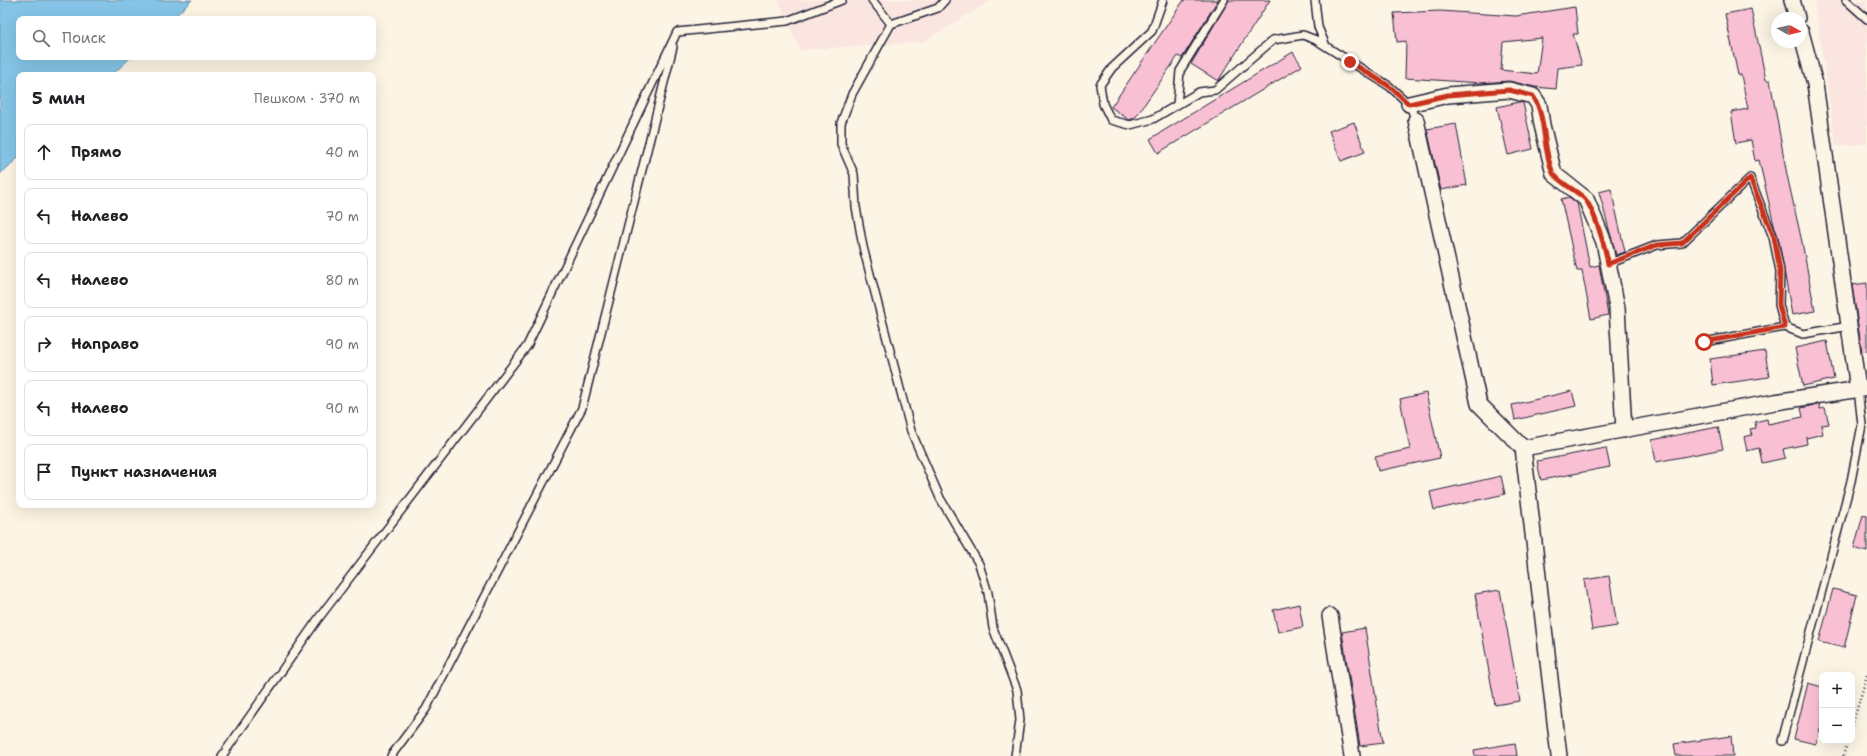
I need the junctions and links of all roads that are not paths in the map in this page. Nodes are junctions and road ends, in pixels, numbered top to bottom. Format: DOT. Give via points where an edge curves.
graph roads {
  1 [pos="842,0"];
  2 [pos="872,0"];
  3 [pos="946,0"];
  4 [pos="1163,0"];
  5 [pos="1224,0"];
  6 [pos="1315,0"];
  7 [pos="1792,0"];
  8 [pos="1846,0"];
  9 [pos="1795,12"];
  10 [pos="1867,19"];
  11 [pos="891,24"];
  12 [pos="677,32"];
  13 [pos="1326,46"];
  14 [pos="1805,48"];
  15 [pos="1409,104"];
  16 [pos="1177,105"];
  17 [pos="1416,120"];
  18 [pos="1608,264"];
  19 [pos="1850,326"];
  20 [pos="1785,327"];
  21 [pos="1704,342"];
  22 [pos="1863,388"];
  23 [pos="1624,430"];
  24 [pos="1523,448"];
  25 [pos="1330,616"];
  26 [pos="1782,741"];
  27 [pos="222,756"];
  28 [pos="391,756"];
  29 [pos="1015,756"];
  30 [pos="1352,756"];
  31 [pos="1559,756"];
  1 -- 12 [label="lane" via="787,21"];
  2 -- 11 [label="lane"];
  3 -- 11 [label="lane" via="938,8"];
  4 -- 16 [label="lane" via="1152,32 1112,68 1100,85 1103,104 1111,120 1130,125 1153,119"];
  5 -- 16 [label="lane" via="1180,71"];
  6 -- 13 [label="lane" via="1318,27"];
  7 -- 9 [label="street"];
  8 -- 10 [label="lane"];
  11 -- 29 [label="lane" via="852,94 840,123 841,144 854,174 856,207 863,247 911,431 940,498 979,564 988,593 993,628 1017,690 1020,720"];
  12 -- 27 [label="lane" via="527,346 318,619"];
  12 -- 28 [label="lane" via="582,408 426,709"];
  13 -- 15 [label="lane" via="1389,86"];
  13 -- 16 [label="lane" via="1303,35 1273,40 1215,90 1199,92"];
  14 -- 19 [label="street" via="1815,84"];
  15 -- 17 [label="lane"];
  15 -- 18 [label="street" via="1448,95 1509,90 1533,96 1539,105 1554,174 1586,199 1604,242"];
  17 -- 24 [label="street" via="1479,404"];
  18 -- 20 [label="lane" via="1657,245 1682,243 1750,178 1774,237 1780,271 1779,305"];
  18 -- 23 [label="street" via="1617,308"];
  19 -- 20 [label="lane" via="1803,334"];
  19 -- 22 [label="street"];
  20 -- 21 [label="lane"];
  22 -- 23 [label="street"];
  22 -- 26 [label="lane" via="1862,425 1851,481"];
  23 -- 24 [label="street"];
  24 -- 31 [label="street"];
  25 -- 30 [label="street"];
}
